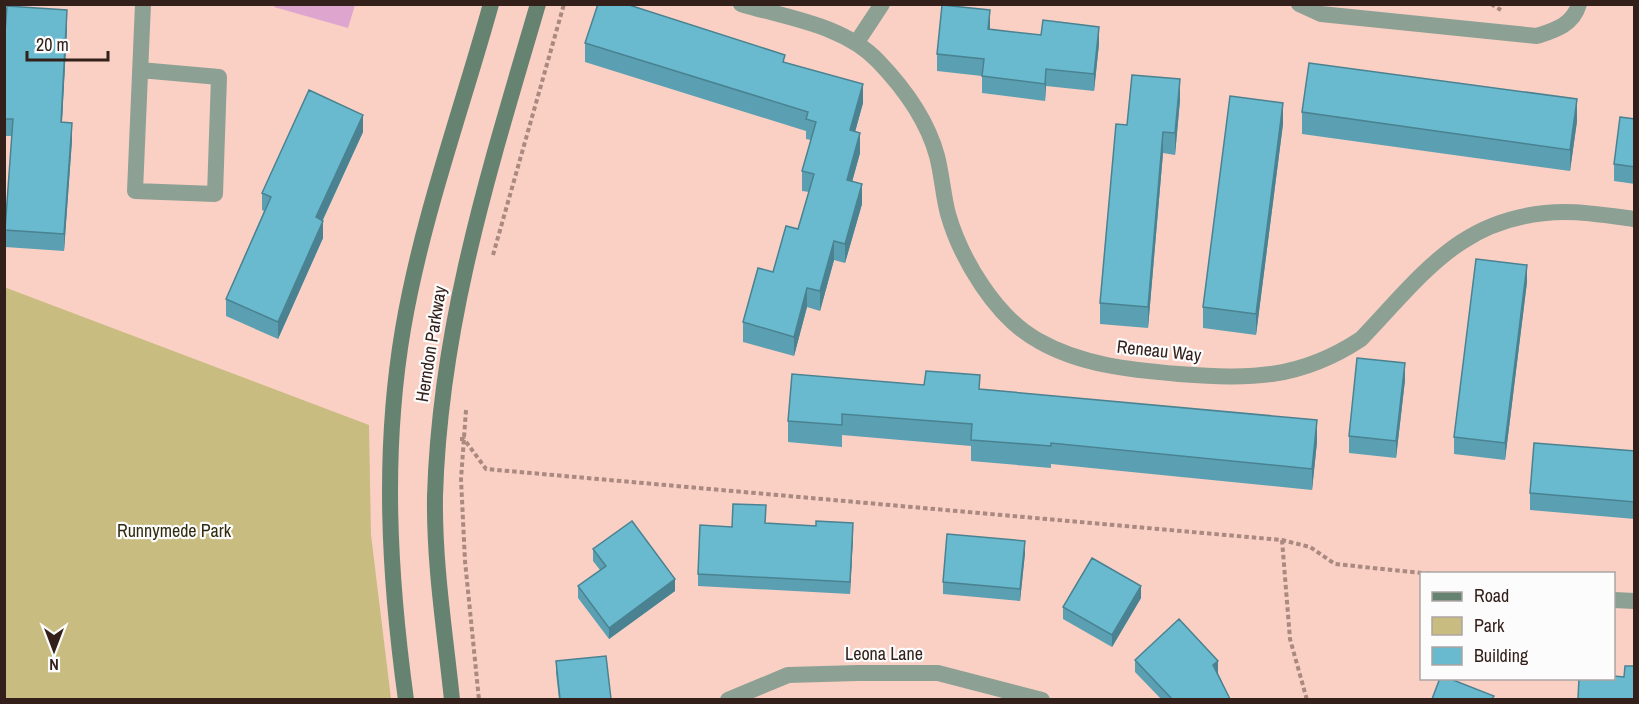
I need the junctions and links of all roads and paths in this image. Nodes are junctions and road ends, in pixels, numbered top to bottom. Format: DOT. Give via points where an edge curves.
graph roads {
  1 [pos="143,4"];
  2 [pos="491,4"];
  3 [pos="538,4"];
  4 [pos="564,4"];
  5 [pos="741,4"];
  6 [pos="882,4"];
  7 [pos="1299,4"];
  8 [pos="1579,4"];
  9 [pos="857,42"];
  10 [pos="140,70"];
  11 [pos="1635,219"];
  12 [pos="490,266"];
  13 [pos="467,400"];
  14 [pos="438,436"];
  15 [pos="464,439"];
  16 [pos="1282,540"];
  17 [pos="1420,572"];
  18 [pos="1615,600"];
  19 [pos="1635,601"];
  20 [pos="406,699"];
  21 [pos="453,699"];
  22 [pos="479,699"];
  23 [pos="728,699"];
  24 [pos="1042,699"];
  25 [pos="1307,699"];
  1 -- 10 [label="street"];
  2 -- 20 [label="main road, Herndon Parkway" via="427,223 398,366 390,458 390,561"];
  3 -- 14 [label="main road, Herndon Parkway" via="464,266 447,354"];
  4 -- 12 [label="path"];
  5 -- 9 [label="street, Reneau Way"];
  6 -- 9 [label="street"];
  7 -- 8 [label="street" via="1321,14 1537,36 1562,28 1576,14"];
  9 -- 11 [label="street, Reneau Way" via="909,97 927,130 956,236 979,281 995,302 1036,340 1109,366 1240,378 1293,370 1362,339 1451,247 1494,224 1519,216 1567,212"];
  10 -- 10 [label="street" via="135,191 215,194 219,77"];
  13 -- 15 [label="path"];
  14 -- 15 [label="path"];
  14 -- 21 [label="main road, Herndon Parkway" via="436,547"];
  15 -- 16 [label="path" via="486,469"];
  15 -- 22 [label="path" via="461,479 465,561"];
  16 -- 17 [label="path" via="1310,547 1335,564"];
  16 -- 25 [label="path" via="1290,639"];
  18 -- 19 [label="street"];
  23 -- 24 [label="street, Leona Lane" via="788,675 938,674"];
}
